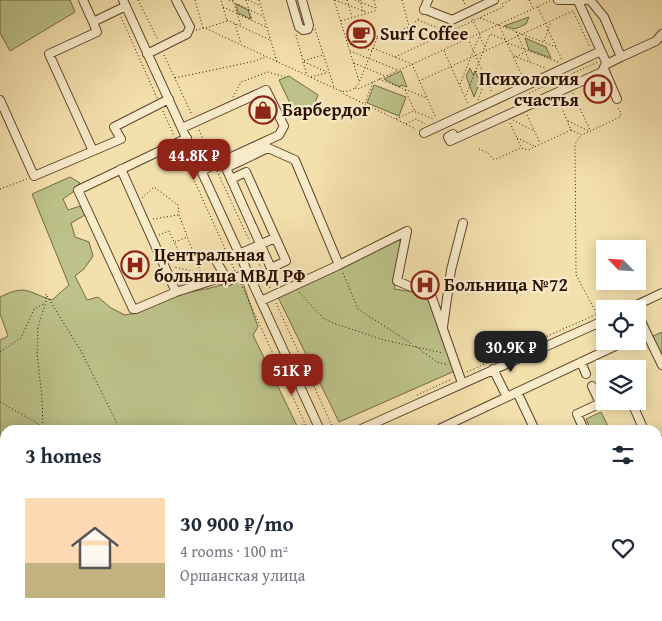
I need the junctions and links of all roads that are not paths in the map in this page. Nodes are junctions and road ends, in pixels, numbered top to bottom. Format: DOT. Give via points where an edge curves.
graph roads {
  1 [pos="83,0"];
  2 [pos="176,0"];
  3 [pos="291,0"];
  4 [pos="302,0"];
  5 [pos="428,0"];
  6 [pos="494,0"];
  7 [pos="558,0"];
  8 [pos="585,0"];
  9 [pos="590,0"];
  10 [pos="578,1"];
  11 [pos="124,4"];
  12 [pos="93,22"];
  13 [pos="662,34"];
  14 [pos="601,51"];
  15 [pos="147,54"];
  16 [pos="621,57"];
  17 [pos="605,66"];
  18 [pos="169,99"];
  19 [pos="617,99"];
  20 [pos="0,100"];
  21 [pos="182,128"];
  22 [pos="424,133"];
  23 [pos="453,134"];
  24 [pos="187,138"];
  25 [pos="93,151"];
  26 [pos="121,169"];
  27 [pos="201,171"];
  28 [pos="231,178"];
  29 [pos="463,223"];
  30 [pos="275,238"];
  31 [pos="260,244"];
  32 [pos="239,254"];
  33 [pos="216,259"];
  34 [pos="339,265"];
  35 [pos="248,272"];
  36 [pos="228,282"];
  37 [pos="176,292"];
  38 [pos="662,293"];
  39 [pos="261,301"];
  40 [pos="646,301"];
  41 [pos="596,324"];
  42 [pos="443,329"];
  43 [pos="646,332"];
  44 [pos="607,350"];
  45 [pos="581,362"];
  46 [pos="662,365"];
  47 [pos="493,368"];
  48 [pos="586,374"];
  49 [pos="460,379"];
  50 [pos="592,386"];
  51 [pos="517,392"];
  52 [pos="596,392"];
  53 [pos="508,397"];
  54 [pos="596,405"];
  55 [pos="635,410"];
  56 [pos="318,425"];
  57 [pos="362,425"];
  58 [pos="447,425"];
  59 [pos="532,425"];
  60 [pos="582,425"];
  61 [pos="642,425"];
  1 -- 12 [label="street"];
  2 -- 15 [label="street" via="190,27 189,33"];
  3 -- 4 [label="street" via="299,27 304,30 309,25"];
  5 -- 6 [label="street" via="424,10 451,20"];
  7 -- 10 [label="street"];
  8 -- 10 [label="street"];
  9 -- 16 [label="street" via="604,17"];
  10 -- 14 [label="street"];
  11 -- 12 [label="street"];
  11 -- 15 [label="street"];
  12 -- 25 [label="street" via="97,32 49,54"];
  13 -- 16 [label="street" via="656,41"];
  14 -- 17 [label="street"];
  14 -- 22 [label="street" via="472,111 437,123"];
  15 -- 18 [label="street"];
  16 -- 17 [label="street"];
  17 -- 19 [label="street"];
  17 -- 23 [label="street" via="602,72 557,96 450,141 448,137"];
  18 -- 21 [label="street"];
  18 -- 25 [label="street" via="114,127 120,139"];
  20 -- 25 [label="street" via="34,176"];
  21 -- 24 [label="street"];
  21 -- 27 [label="street" via="266,90 284,126 278,134"];
  24 -- 26 [label="street"];
  24 -- 27 [label="street"];
  26 -- 37 [label="street"];
  26 -- 37 [label="street" via="78,190 132,309"];
  27 -- 32 [label="street"];
  28 -- 30 [label="street" via="246,172"];
  28 -- 31 [label="street"];
  28 -- 34 [label="street" via="226,168 268,148 295,160"];
  29 -- 42 [label="street" via="451,270"];
  30 -- 31 [label="street"];
  30 -- 31 [label="street" via="286,261 271,268"];
  31 -- 32 [label="street"];
  32 -- 35 [label="street"];
  33 -- 36 [label="street"];
  34 -- 39 [label="street"];
  34 -- 42 [label="street" via="407,231 397,280 431,295"];
  35 -- 36 [label="street"];
  35 -- 39 [label="street"];
  36 -- 37 [label="street" via="217,279"];
  38 -- 40 [label="street"];
  39 -- 56 [label="street"];
  41 -- 47 [label="street"];
  42 -- 49 [label="street"];
  43 -- 46 [label="street"];
  44 -- 45 [label="street"];
  45 -- 48 [label="street"];
  45 -- 51 [label="street"];
  47 -- 49 [label="street"];
  47 -- 53 [label="street"];
  49 -- 57 [label="street"];
  50 -- 52 [label="street"];
  51 -- 53 [label="street"];
  51 -- 59 [label="street"];
  53 -- 58 [label="street"];
  54 -- 60 [label="street" via="576,414"];
  55 -- 61 [label="street"];
}
